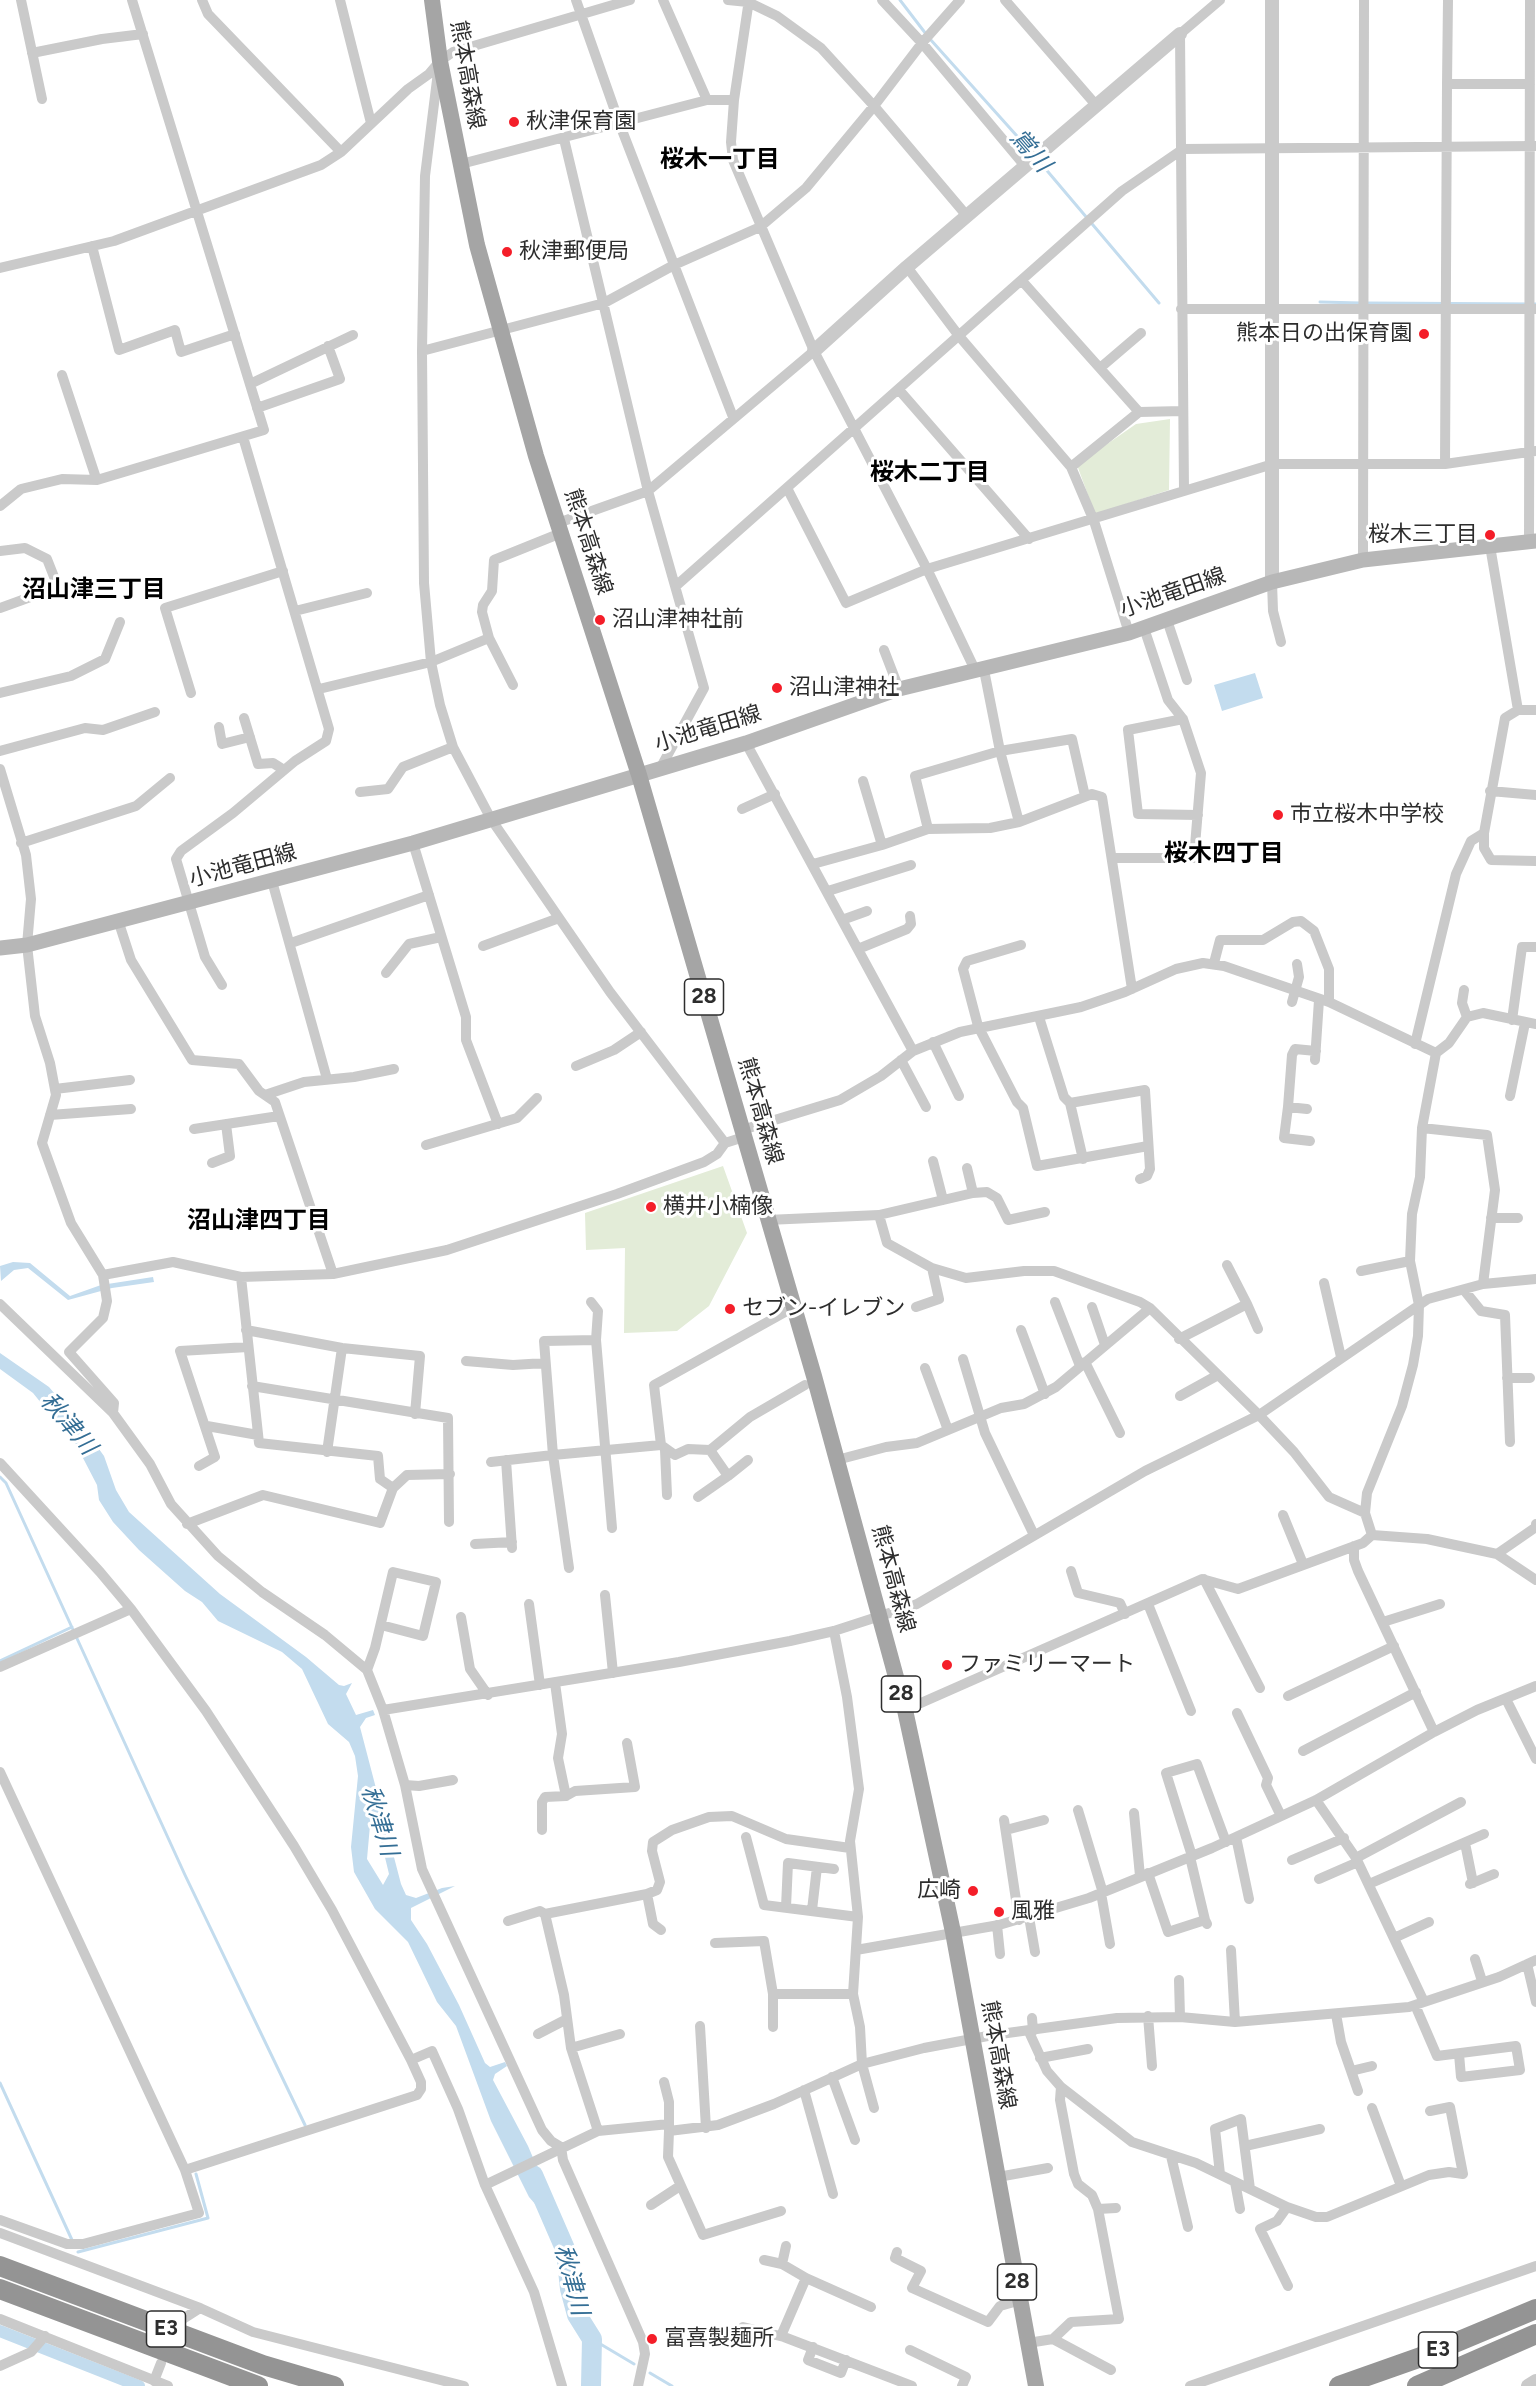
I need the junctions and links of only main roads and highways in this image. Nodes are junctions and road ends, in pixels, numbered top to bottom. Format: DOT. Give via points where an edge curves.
graph roads {
  1 [pos="432,0"];
  2 [pos="1533,542"];
  3 [pos="639,775"];
  4 [pos="0,948"];
  5 [pos="0,2266"];
  6 [pos="0,2289"];
  7 [pos="1536,2309"];
  8 [pos="1536,2334"];
  9 [pos="258,2386"];
  10 [pos="334,2386"];
  11 [pos="1036,2386"];
  12 [pos="1339,2386"];
  13 [pos="1417,2386"];
  1 -- 3 [label="main road, 熊本高森線 / 28" via="440,61 477,245 536,456"];
  2 -- 3 [label="main road, 小池竜田線" via="1363,560 1272,582 1137,631 899,689 746,743"];
  3 -- 4 [label="main road, 小池竜田線" via="413,843 27,945"];
  3 -- 11 [label="main road, 熊本高森線 / 28" via="837,1460 905,1710 953,1932"];
  5 -- 10 [label="highway, E3" via="263,2365"];
  6 -- 9 [label="highway, E3"];
  7 -- 12 [label="highway, E3"];
  8 -- 13 [label="highway, E3"];
}
